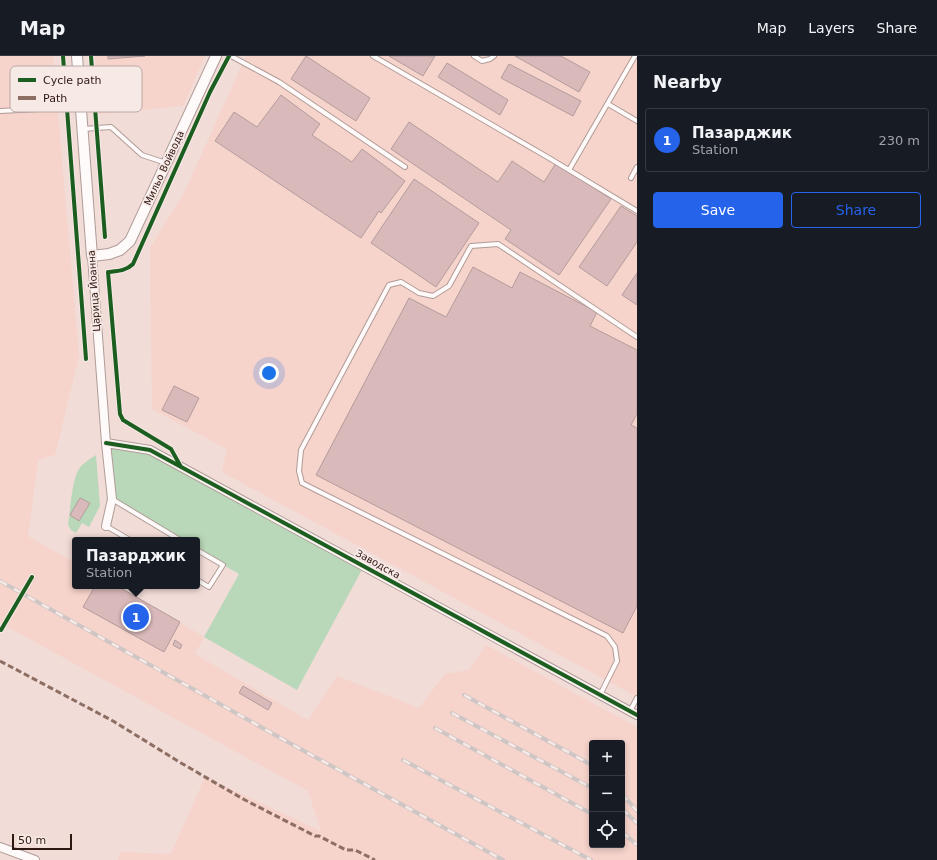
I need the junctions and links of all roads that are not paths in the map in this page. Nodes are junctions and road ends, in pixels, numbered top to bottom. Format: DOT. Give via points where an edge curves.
graph roads {
  1 [pos="77,56"];
  2 [pos="216,56"];
  3 [pos="231,56"];
  4 [pos="373,56"];
  5 [pos="474,56"];
  6 [pos="494,56"];
  7 [pos="635,56"];
  8 [pos="78,66"];
  9 [pos="608,104"];
  10 [pos="10,110"];
  11 [pos="0,111"];
  12 [pos="80,112"];
  13 [pos="637,121"];
  14 [pos="82,129"];
  15 [pos="166,163"];
  16 [pos="405,167"];
  17 [pos="637,167"];
  18 [pos="569,170"];
  19 [pos="631,178"];
  20 [pos="637,211"];
  21 [pos="92,256"];
  22 [pos="637,337"];
  23 [pos="106,443"];
  24 [pos="112,499"];
  25 [pos="106,526"];
  26 [pos="125,537"];
  27 [pos="175,537"];
  28 [pos="200,552"];
  29 [pos="200,582"];
  30 [pos="600,695"];
  31 [pos="637,698"];
  32 [pos="634,713"];
  33 [pos="0,846"];
  34 [pos="35,860"];
  1 -- 8 [label="street, Царица Йоанна"];
  2 -- 15 [label="street, Мильо Войвода"];
  3 -- 16 [label="lane" via="280,82"];
  4 -- 18 [label="lane"];
  5 -- 6 [label="lane" via="482,61"];
  7 -- 9 [label="lane"];
  9 -- 13 [label="lane"];
  9 -- 18 [label="lane"];
  10 -- 11 [label="lane"];
  12 -- 14 [label="street, Царица Йоанна"];
  14 -- 15 [label="lane" via="111,127 142,154"];
  14 -- 21 [label="street, Царица Йоанна"];
  15 -- 21 [label="street, Мильо Войвода" via="130,241 120,250"];
  17 -- 19 [label="lane"];
  18 -- 20 [label="lane"];
  21 -- 23 [label="street, Царица Йоанна"];
  22 -- 30 [label="lane" via="498,244 471,246 449,286 432,296 419,293 401,282 390,285 301,450 299,471 302,483 607,636 615,647 617,661"];
  23 -- 24 [label="street, Царица Йоанна"];
  23 -- 30 [label="street, Заводска" via="150,450"];
  24 -- 25 [label="street, Царица Йоанна"];
  24 -- 27 [label="lane"];
  25 -- 26 [label="lane"];
  28 -- 29 [label="lane" via="223,565 209,587"];
  30 -- 32 [label="street, Заводска"];
  31 -- 32 [label="lane"];
  33 -- 34 [label="street"];
}
